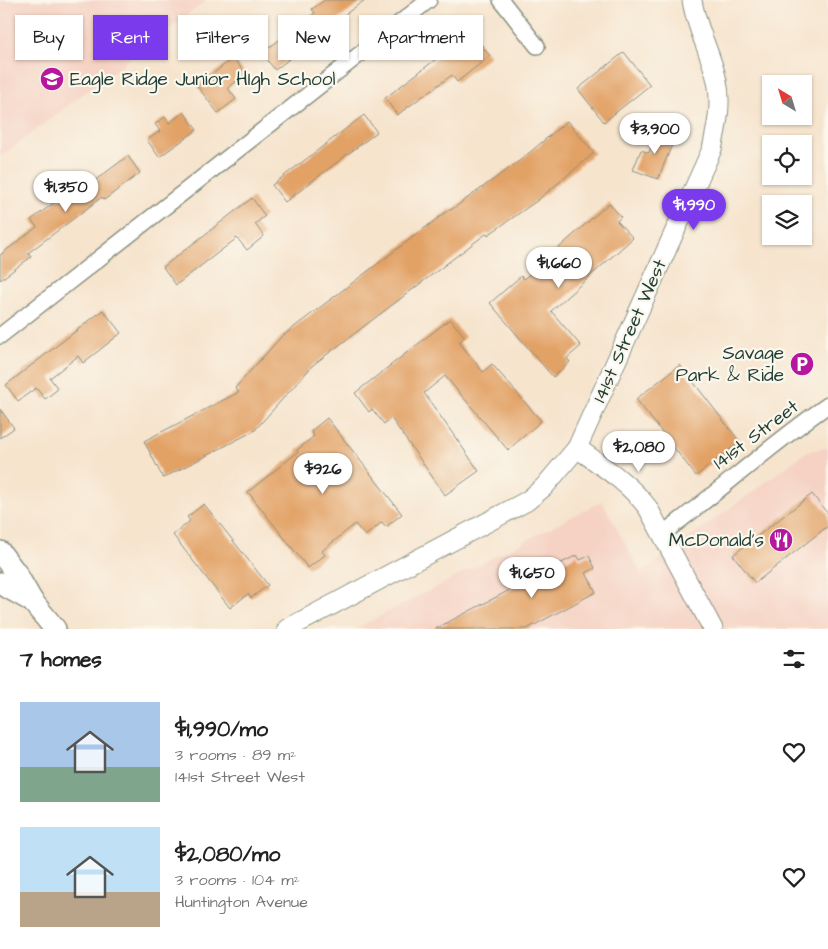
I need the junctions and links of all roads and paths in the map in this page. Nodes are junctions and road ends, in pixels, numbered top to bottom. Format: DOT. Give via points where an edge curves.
graph roads {
  1 [pos="429,0"];
  2 [pos="501,0"];
  3 [pos="692,0"];
  4 [pos="537,46"];
  5 [pos="0,336"];
  6 [pos="828,406"];
  7 [pos="577,448"];
  8 [pos="662,534"];
  9 [pos="0,552"];
  10 [pos="0,583"];
  11 [pos="32,601"];
  12 [pos="55,629"];
  13 [pos="287,629"];
  14 [pos="714,629"];
  1 -- 5 [label="street"];
  2 -- 4 [label="street"];
  3 -- 7 [label="street, 141st Street West" via="694,15 718,82 720,103 712,149"];
  6 -- 8 [label="street, 141st Street"];
  7 -- 8 [label="street" via="638,495"];
  7 -- 13 [label="street, 141st Street West" via="544,487 527,501"];
  8 -- 14 [label="street"];
  9 -- 11 [label="main road"];
  10 -- 11 [label="main road"];
  11 -- 12 [label="main road"];
}
